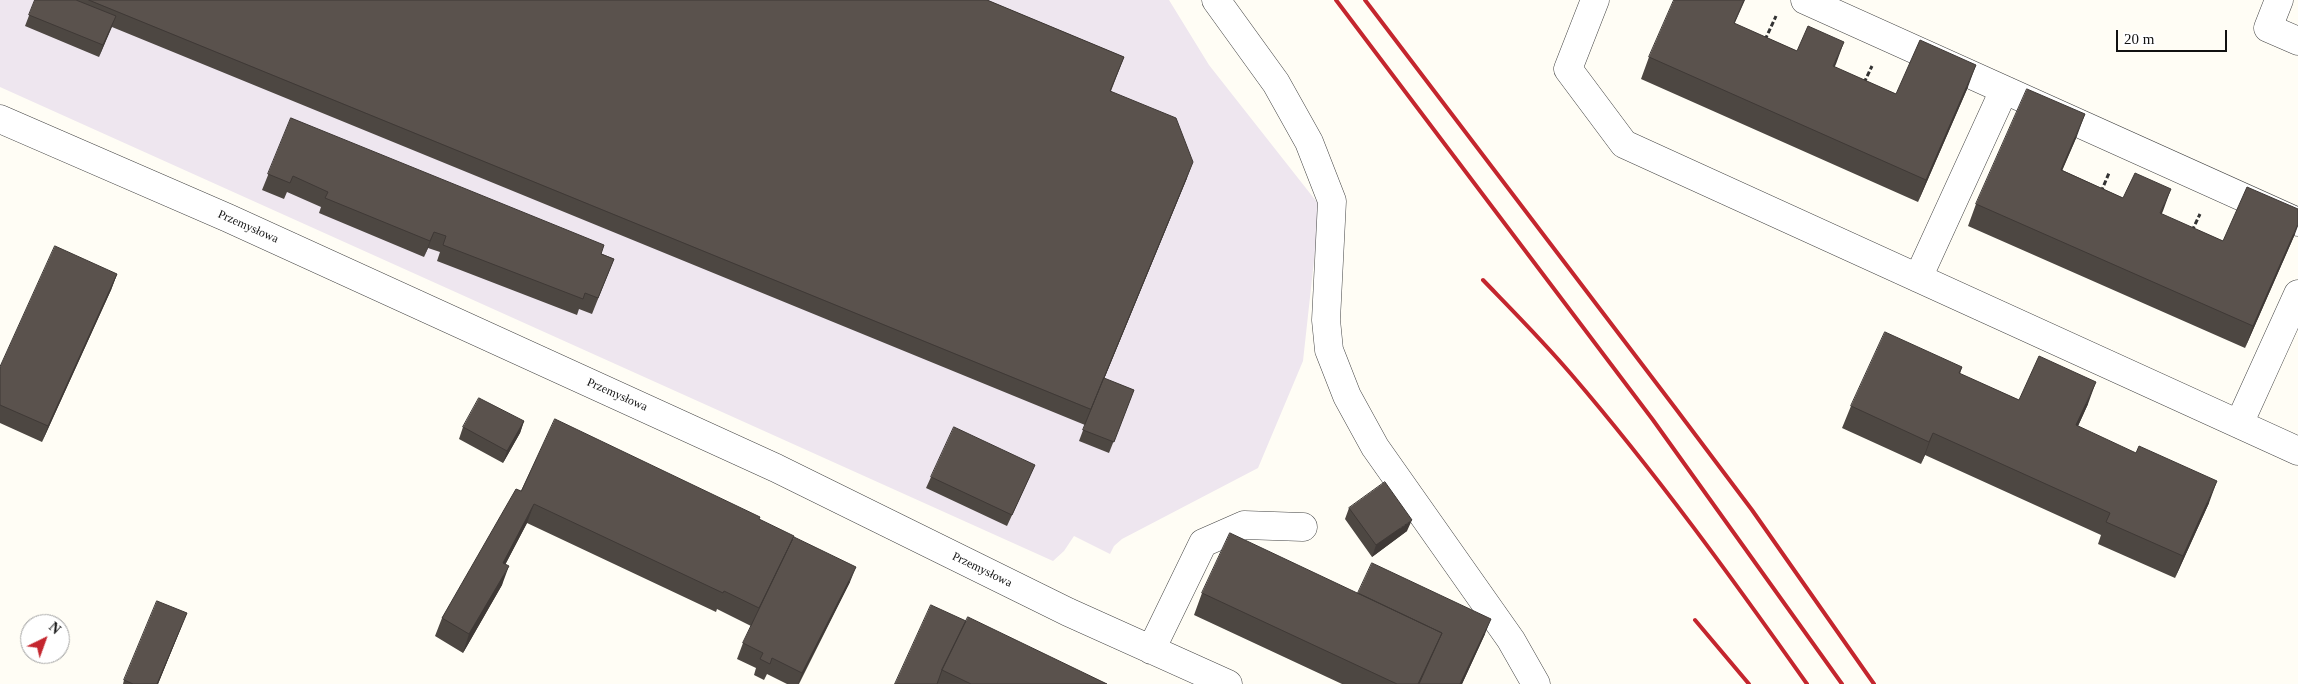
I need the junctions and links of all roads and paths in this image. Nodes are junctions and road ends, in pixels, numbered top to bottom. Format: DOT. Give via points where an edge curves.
graph roads {
  1 [pos="1216,0"];
  2 [pos="1595,0"];
  3 [pos="1805,0"];
  4 [pos="2279,0"];
  5 [pos="1779,8"];
  6 [pos="1885,36"];
  7 [pos="2298,41"];
  8 [pos="1764,42"];
  9 [pos="1864,86"];
  10 [pos="2004,90"];
  11 [pos="0,118"];
  12 [pos="2122,142"];
  13 [pos="2100,193"];
  14 [pos="2298,222"];
  15 [pos="1918,278"];
  16 [pos="2298,294"];
  17 [pos="2239,424"];
  18 [pos="2298,451"];
  19 [pos="1303,527"];
  20 [pos="1151,650"];
  21 [pos="1228,684"];
  22 [pos="1536,684"];
  1 -- 22 [label="street" via="1276,83 1309,142 1332,201 1326,320 1329,350 1347,396 1375,447 1511,640"];
  2 -- 15 [label="street" via="1568,69 1624,144"];
  3 -- 6 [label="street"];
  4 -- 7 [label="street" via="2268,28"];
  5 -- 8 [label="path"];
  6 -- 9 [label="path"];
  6 -- 10 [label="street"];
  10 -- 12 [label="street"];
  10 -- 15 [label="street"];
  11 -- 20 [label="street, Przemysłowa" via="228,218 776,468"];
  12 -- 13 [label="path"];
  12 -- 14 [label="street"];
  15 -- 17 [label="street"];
  16 -- 17 [label="street"];
  17 -- 18 [label="street"];
  19 -- 20 [label="street" via="1244,525 1203,543"];
  20 -- 21 [label="street, Przemysłowa"];
}
